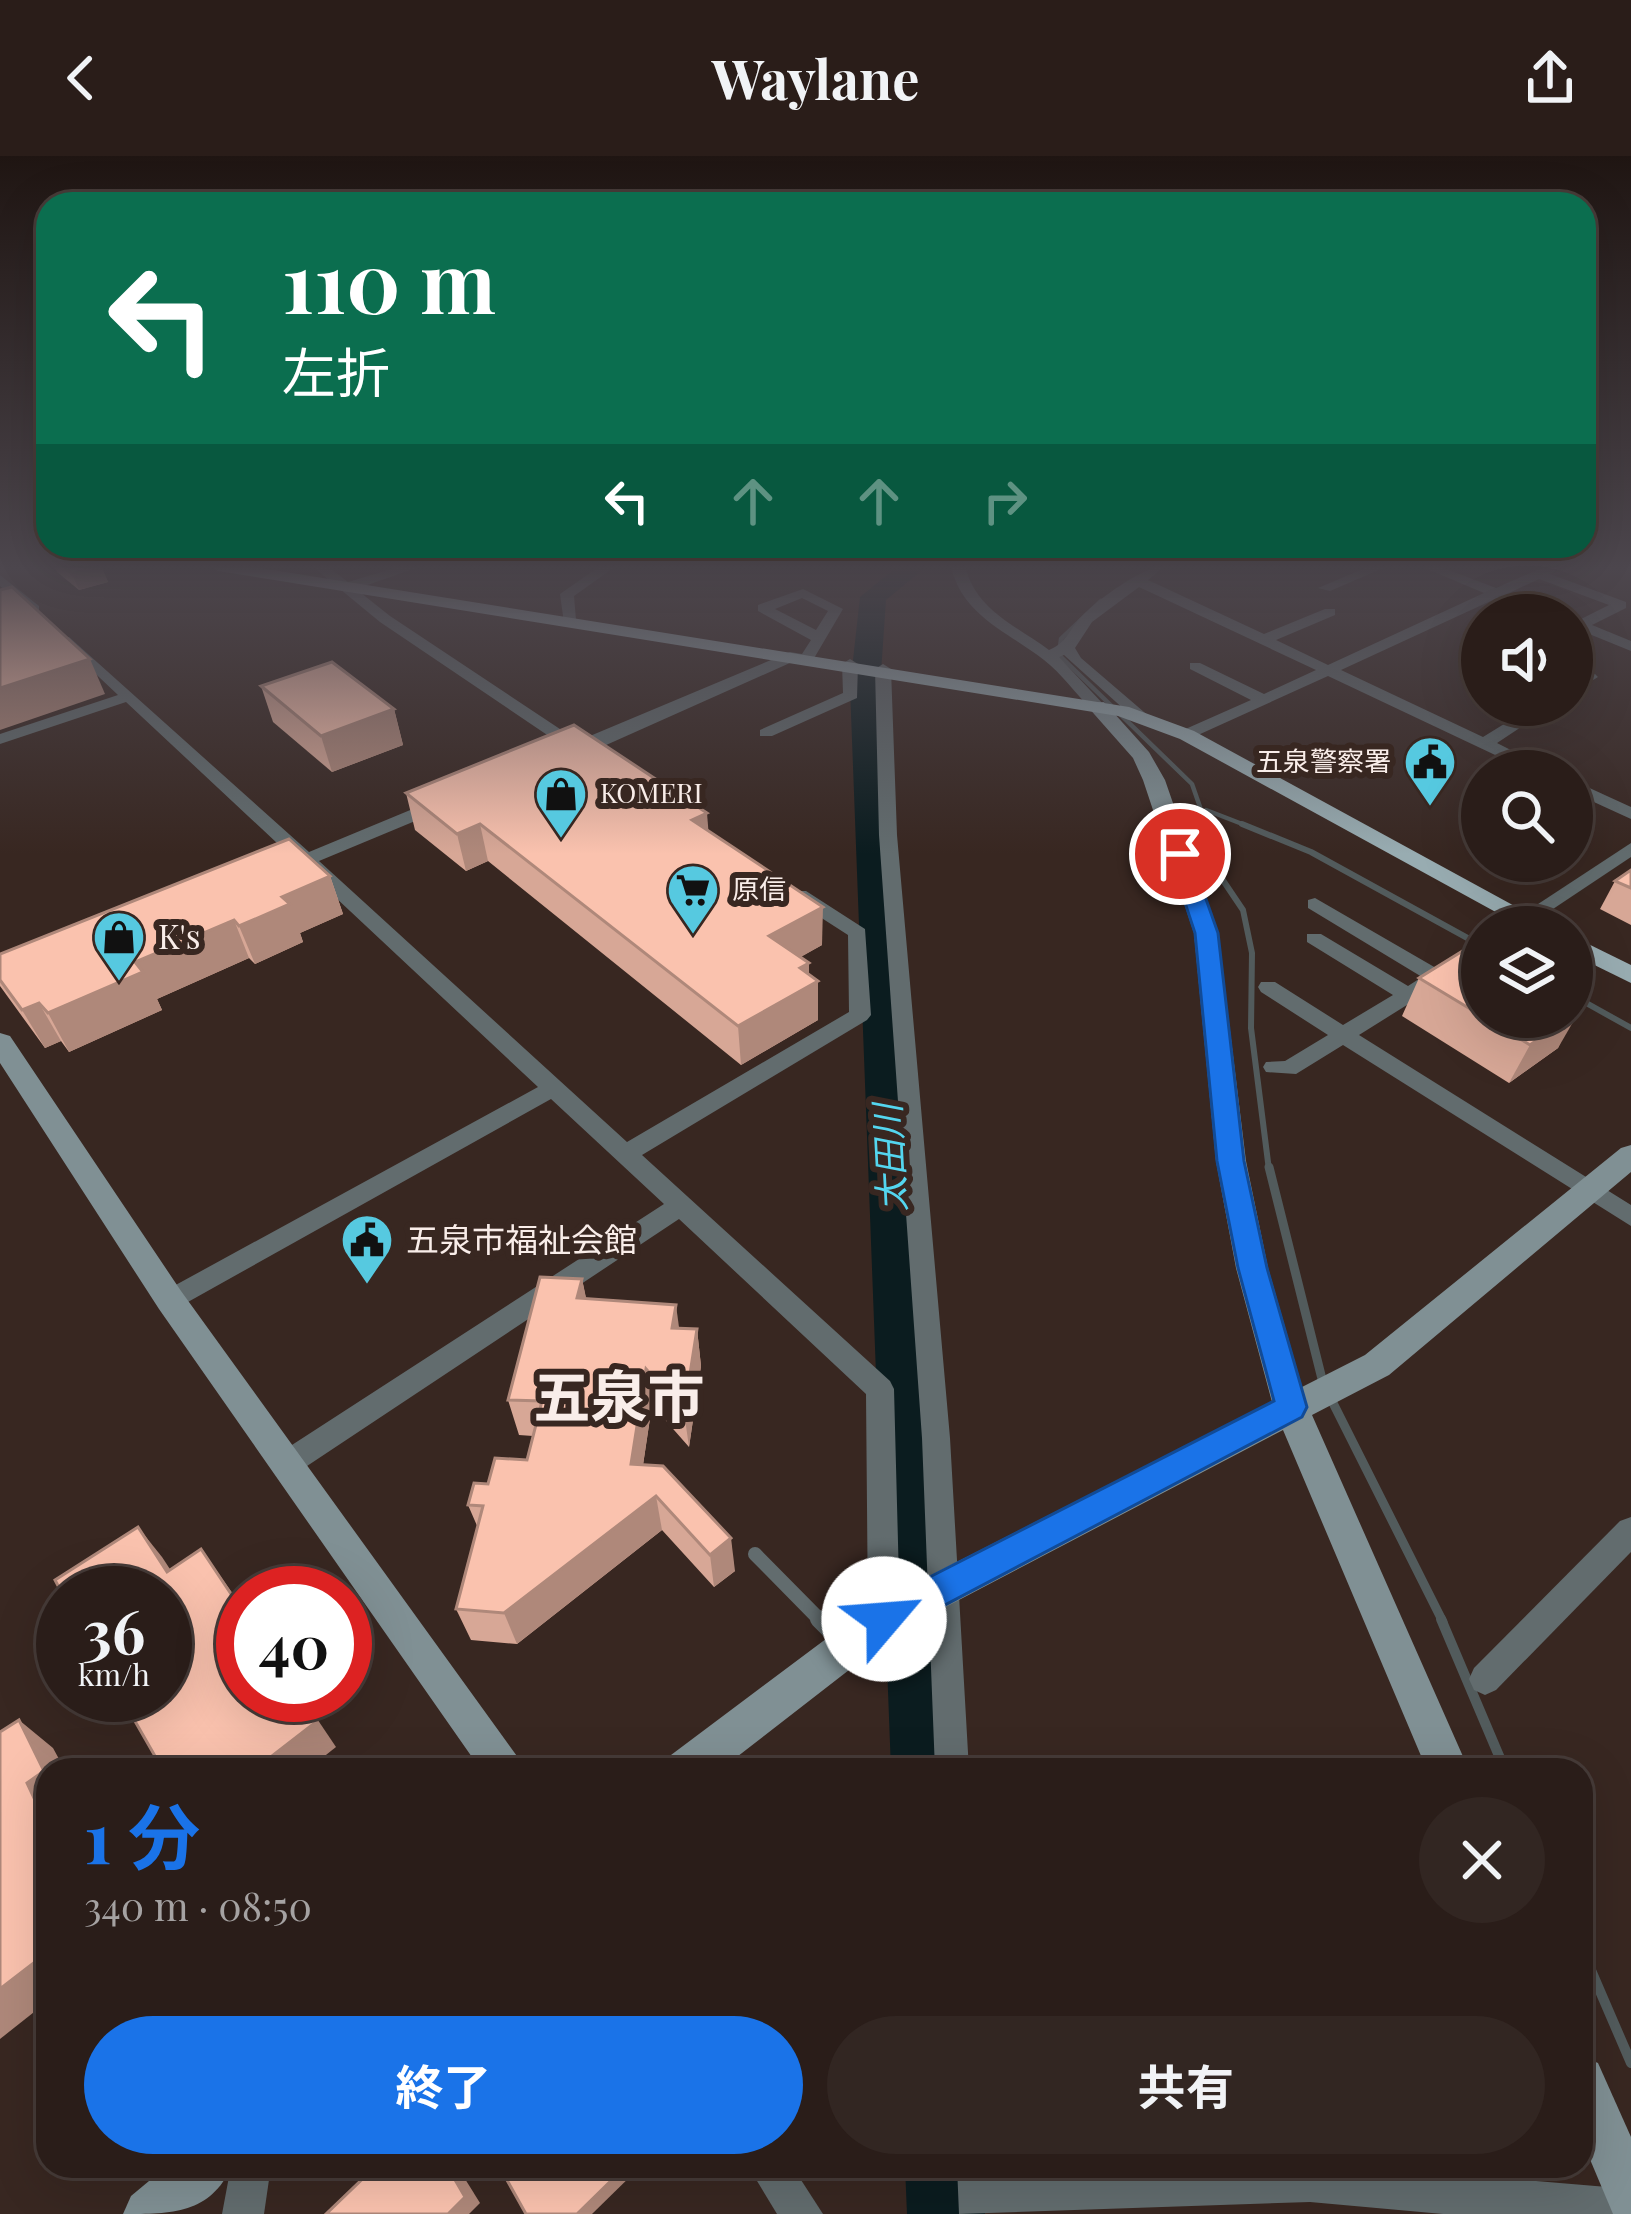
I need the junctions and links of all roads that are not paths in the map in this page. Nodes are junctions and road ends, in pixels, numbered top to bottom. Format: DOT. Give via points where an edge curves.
graph roads {
  1 [pos="92,662"];
  2 [pos="446,662"];
  3 [pos="781,662"];
  4 [pos="844,662"];
  5 [pos="1054,662"];
  6 [pos="1081,662"];
  7 [pos="1309,662"];
  8 [pos="1340,662"];
  9 [pos="850,664"];
  10 [pos="1195,666"];
  11 [pos="883,669"];
  12 [pos="1324,669"];
  13 [pos="130,696"];
  14 [pos="1262,699"];
  15 [pos="1097,706"];
  16 [pos="1143,718"];
  17 [pos="1512,726"];
  18 [pos="766,733"];
  19 [pos="1186,735"];
  20 [pos="0,739"];
  21 [pos="1485,743"];
  22 [pos="1500,750"];
  23 [pos="1593,795"];
  24 [pos="453,799"];
  25 [pos="1631,814"];
  26 [pos="1631,849"];
  27 [pos="309,858"];
  28 [pos="287,867"];
  29 [pos="783,884"];
  30 [pos="1315,904"];
  31 [pos="1494,906"];
  32 [pos="1551,906"];
  33 [pos="1314,938"];
  34 [pos="1593,955"];
  35 [pos="1461,963"];
  36 [pos="1631,975"];
  37 [pos="1438,978"];
  38 [pos="1268,987"];
  39 [pos="1410,996"];
  40 [pos="1344,1033"];
  41 [pos="0,1042"];
  42 [pos="1274,1066"];
  43 [pos="550,1088"];
  44 [pos="623,1154"];
  45 [pos="1631,1156"];
  46 [pos="1588,1190"];
  47 [pos="680,1206"];
  48 [pos="1631,1217"];
  49 [pos="170,1300"];
  50 [pos="1291,1407"];
  51 [pos="288,1463"];
  52 [pos="1631,1531"];
  53 [pos="755,1554"];
  54 [pos="941,1591"];
  55 [pos="884,1619"];
  56 [pos="848,1647"];
  57 [pos="1485,1678"];
  58 [pos="497,1758"];
  59 [pos="702,1758"];
  60 [pos="951,1758"];
  61 [pos="1443,1758"];
  62 [pos="1593,2108"];
  63 [pos="192,2178"];
  64 [pos="249,2178"];
  65 [pos="776,2178"];
  66 [pos="978,2191"];
  67 [pos="1631,2196"];
  68 [pos="1631,2210"];
  69 [pos="148,2214"];
  70 [pos="243,2214"];
  71 [pos="802,2214"];
  1 -- 13 [label="street"];
  2 -- 3 [label="street" via="576,755"];
  4 -- 9 [label="main road"];
  5 -- 15 [label="street"];
  6 -- 16 [label="street"];
  7 -- 12 [label="street"];
  8 -- 12 [label="street"];
  9 -- 11 [label="main road"];
  9 -- 18 [label="street" via="851,695"];
  10 -- 14 [label="street"];
  11 -- 15 [label="main road"];
  11 -- 54 [label="street"];
  12 -- 14 [label="street"];
  12 -- 21 [label="street"];
  13 -- 20 [label="street"];
  13 -- 27 [label="street"];
  14 -- 19 [label="street"];
  15 -- 16 [label="main road"];
  15 -- 50 [label="street" via="1154,780 1206,933 1231,1161"];
  16 -- 19 [label="main road"];
  17 -- 21 [label="street"];
  19 -- 31 [label="main road"];
  21 -- 22 [label="street"];
  23 -- 25 [label="street"];
  24 -- 27 [label="street"];
  26 -- 32 [label="street"];
  27 -- 28 [label="street"];
  27 -- 43 [label="street"];
  29 -- 44 [label="street" via="858,933 860,1015"];
  30 -- 37 [label="street"];
  33 -- 39 [label="street"];
  34 -- 36 [label="main road"];
  35 -- 37 [label="street"];
  37 -- 39 [label="street"];
  38 -- 40 [label="street"];
  39 -- 40 [label="street"];
  40 -- 42 [label="street" via="1288,1070"];
  40 -- 46 [label="street"];
  41 -- 49 [label="street"];
  43 -- 44 [label="street"];
  43 -- 49 [label="street"];
  44 -- 47 [label="street"];
  45 -- 46 [label="street"];
  46 -- 48 [label="street"];
  46 -- 50 [label="street" via="1377,1366"];
  47 -- 51 [label="street"];
  47 -- 55 [label="street" via="880,1389"];
  49 -- 51 [label="street"];
  50 -- 54 [label="street"];
  50 -- 61 [label="street"];
  51 -- 58 [label="street"];
  52 -- 57 [label="street"];
  53 -- 56 [label="lane"];
  54 -- 55 [label="street"];
  54 -- 60 [label="street"];
  55 -- 56 [label="street"];
  56 -- 59 [label="street"];
  62 -- 67 [label="street"];
  63 -- 69 [label="street"];
  64 -- 70 [label="street"];
  65 -- 71 [label="street"];
  66 -- 68 [label="street" via="1310,2182"];
}
